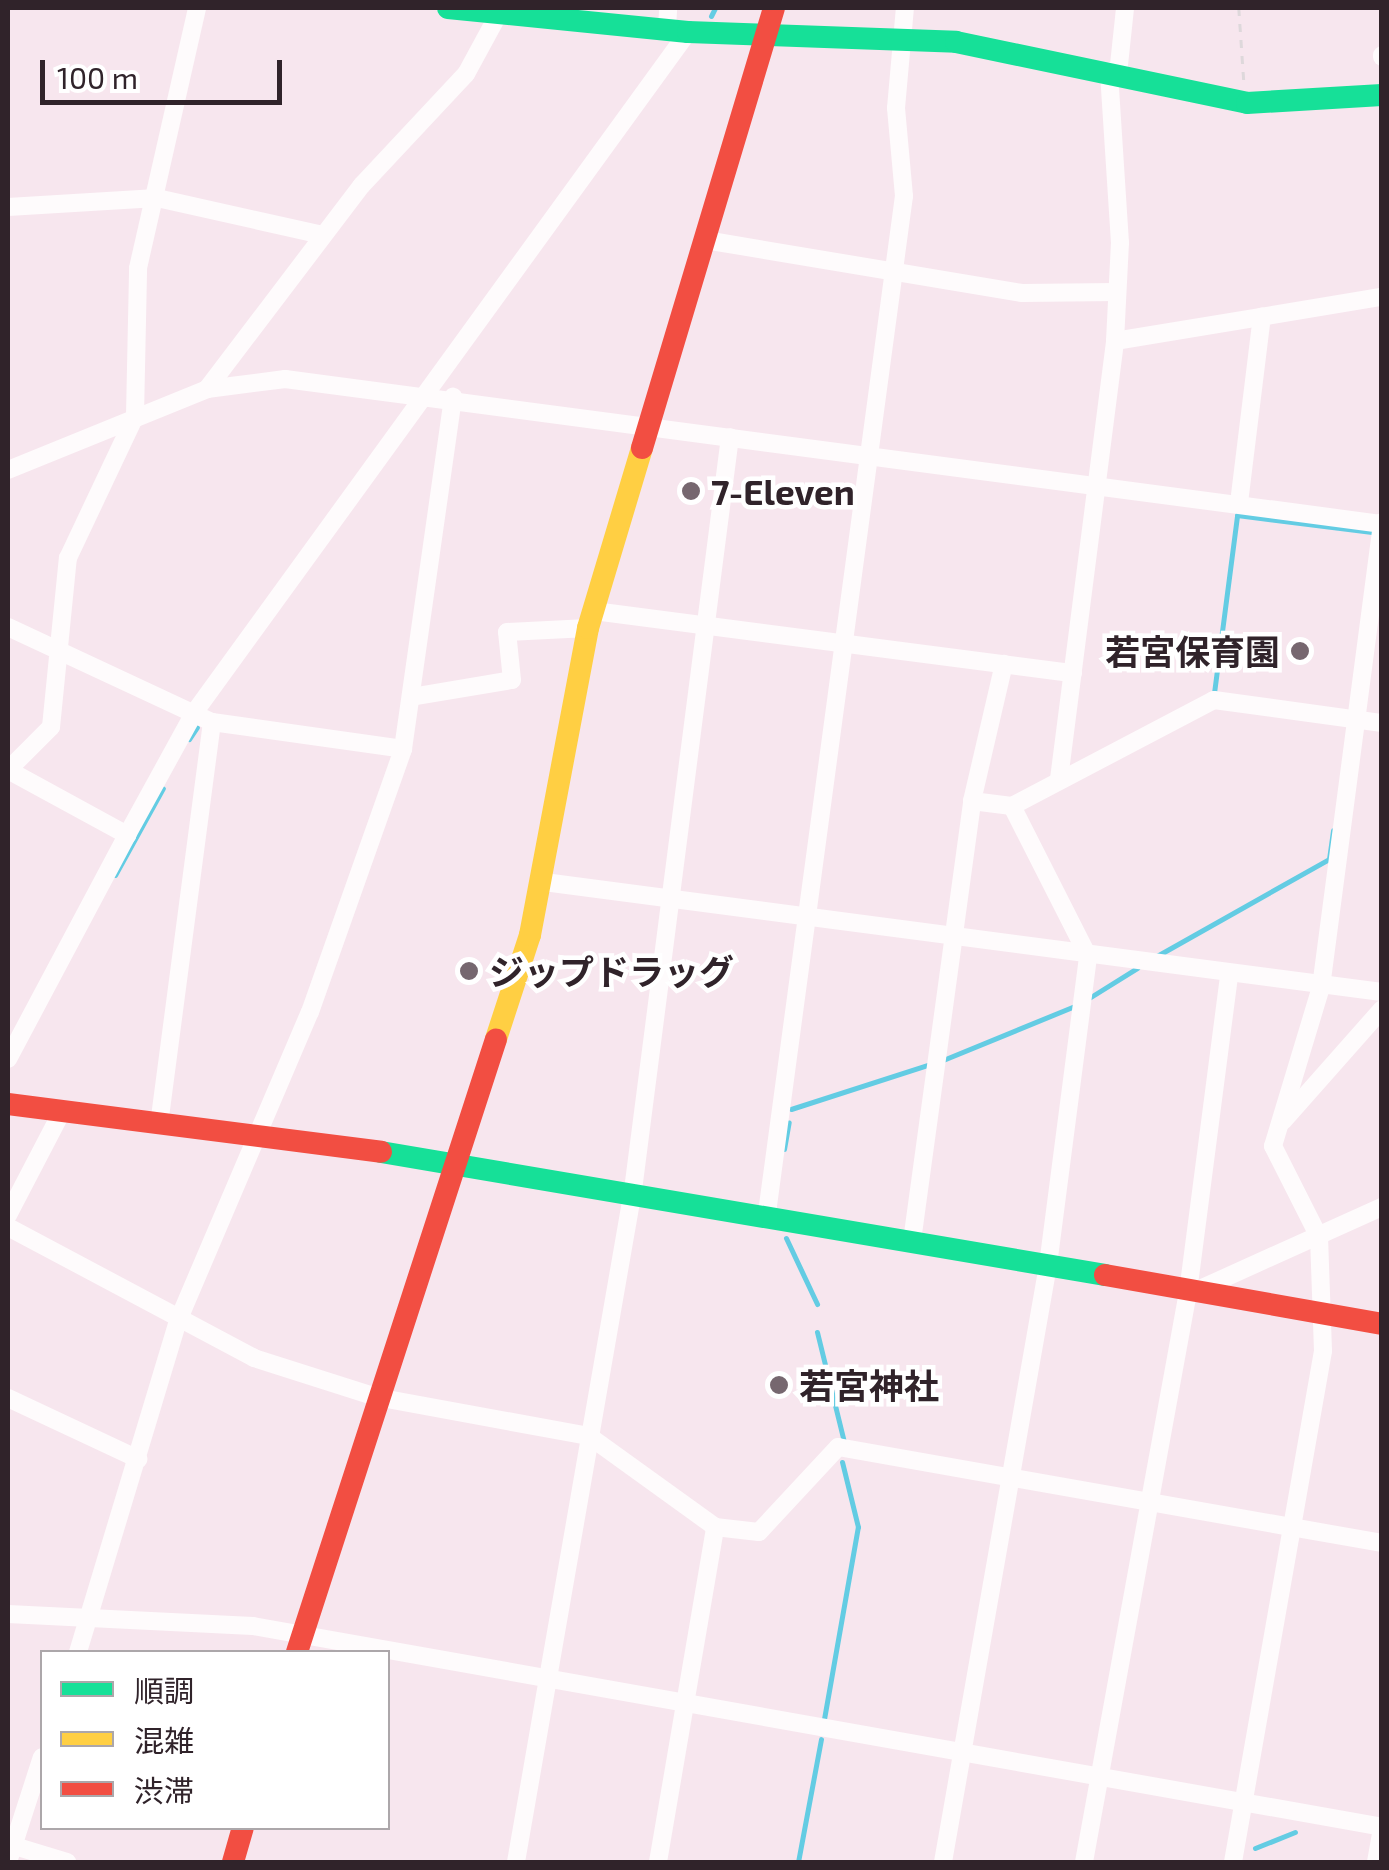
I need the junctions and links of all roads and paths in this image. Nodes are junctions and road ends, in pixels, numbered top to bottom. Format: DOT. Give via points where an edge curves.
graph roads {
  1 [pos="197,8"];
  2 [pos="448,8"];
  3 [pos="774,8"];
  4 [pos="905,8"];
  5 [pos="1126,8"];
  6 [pos="1239,8"];
  7 [pos="533,14"];
  8 [pos="496,17"];
  9 [pos="674,23"];
  10 [pos="766,33"];
  11 [pos="901,38"];
  12 [pos="1113,73"];
  13 [pos="1382,95"];
  14 [pos="1247,103"];
  15 [pos="158,198"];
  16 [pos="8,207"];
  17 [pos="322,235"];
  18 [pos="705,240"];
  19 [pos="894,267"];
  20 [pos="1116,292"];
  21 [pos="1382,297"];
  22 [pos="1262,316"];
  23 [pos="1115,342"];
  24 [pos="207,389"];
  25 [pos="424,394"];
  26 [pos="454,397"];
  27 [pos="135,416"];
  28 [pos="648,425"];
  29 [pos="730,437"];
  30 [pos="870,456"];
  31 [pos="8,470"];
  32 [pos="1097,486"];
  33 [pos="1239,503"];
  34 [pos="1381,523"];
  35 [pos="591,620"];
  36 [pos="707,626"];
  37 [pos="8,627"];
  38 [pos="845,644"];
  39 [pos="61,648"];
  40 [pos="1004,664"];
  41 [pos="1073,673"];
  42 [pos="411,697"];
  43 [pos="194,713"];
  44 [pos="1356,720"];
  45 [pos="212,722"];
  46 [pos="1382,723"];
  47 [pos="404,749"];
  48 [pos="8,770"];
  49 [pos="1060,779"];
  50 [pos="972,802"];
  51 [pos="1012,806"];
  52 [pos="127,835"];
  53 [pos="544,882"];
  54 [pos="670,899"];
  55 [pos="810,917"];
  56 [pos="953,936"];
  57 [pos="1088,956"];
  58 [pos="1229,975"];
  59 [pos="1320,987"];
  60 [pos="1382,992"];
  61 [pos="1382,1009"];
  62 [pos="8,1059"];
  63 [pos="8,1104"];
  64 [pos="62,1113"];
  65 [pos="159,1122"];
  66 [pos="1280,1124"];
  67 [pos="258,1138"];
  68 [pos="454,1160"];
  69 [pos="634,1190"];
  70 [pos="1382,1207"];
  71 [pos="767,1213"];
  72 [pos="8,1225"];
  73 [pos="1319,1237"];
  74 [pos="912,1241"];
  75 [pos="1048,1265"];
  76 [pos="1188,1292"];
  77 [pos="1322,1314"];
  78 [pos="178,1321"];
  79 [pos="1382,1324"];
  80 [pos="376,1397"];
  81 [pos="8,1398"];
  82 [pos="588,1436"];
  83 [pos="138,1459"];
  84 [pos="1013,1475"];
  85 [pos="1150,1501"];
  86 [pos="1292,1526"];
  87 [pos="716,1527"];
  88 [pos="1382,1543"];
  89 [pos="8,1614"];
  90 [pos="90,1616"];
  91 [pos="299,1645"];
  92 [pos="79,1650"];
  93 [pos="336,1650"];
  94 [pos="390,1657"];
  95 [pos="549,1679"];
  96 [pos="687,1702"];
  97 [pos="962,1750"];
  98 [pos="40,1763"];
  99 [pos="1099,1775"];
  100 [pos="1243,1803"];
  101 [pos="1382,1828"];
  102 [pos="243,1830"];
  103 [pos="9,1851"];
  104 [pos="67,1862"];
  105 [pos="233,1862"];
  106 [pos="516,1862"];
  107 [pos="658,1862"];
  108 [pos="943,1862"];
  109 [pos="1084,1862"];
  110 [pos="1234,1862"];
  111 [pos="1376,1862"];
  1 -- 15 [label="street"];
  2 -- 8 [label="street"];
  3 -- 10 [label="street"];
  4 -- 11 [label="street"];
  5 -- 12 [label="street"];
  6 -- 14 [label="path"];
  7 -- 8 [label="street"];
  7 -- 9 [label="street"];
  8 -- 17 [label="street" via="466,74"];
  9 -- 10 [label="street"];
  9 -- 25 [label="street"];
  10 -- 11 [label="street"];
  10 -- 18 [label="street"];
  11 -- 12 [label="street"];
  11 -- 19 [label="street" via="904,196"];
  12 -- 14 [label="street"];
  12 -- 20 [label="street"];
  13 -- 14 [label="street"];
  15 -- 16 [label="street"];
  15 -- 17 [label="street"];
  15 -- 27 [label="street" via="138,268"];
  17 -- 24 [label="street"];
  18 -- 19 [label="street"];
  18 -- 28 [label="street"];
  19 -- 20 [label="street" via="1022,293"];
  19 -- 30 [label="street"];
  20 -- 23 [label="street"];
  21 -- 22 [label="street"];
  22 -- 23 [label="street"];
  22 -- 33 [label="street"];
  23 -- 32 [label="street"];
  24 -- 25 [label="street" via="284,379"];
  24 -- 27 [label="street"];
  25 -- 26 [label="street"];
  25 -- 43 [label="street"];
  26 -- 28 [label="street"];
  26 -- 42 [label="street"];
  27 -- 31 [label="street"];
  27 -- 39 [label="street" via="68,558"];
  28 -- 29 [label="street"];
  28 -- 35 [label="street"];
  29 -- 30 [label="street"];
  29 -- 36 [label="street"];
  30 -- 32 [label="street"];
  30 -- 38 [label="street"];
  32 -- 33 [label="street"];
  32 -- 41 [label="street"];
  33 -- 34 [label="street"];
  34 -- 44 [label="street"];
  35 -- 36 [label="street"];
  35 -- 42 [label="street" via="507,632 512,680"];
  35 -- 53 [label="street"];
  36 -- 38 [label="street"];
  36 -- 54 [label="street"];
  37 -- 39 [label="street"];
  38 -- 40 [label="street"];
  38 -- 55 [label="street"];
  39 -- 43 [label="street"];
  39 -- 48 [label="street" via="51,726 38,749"];
  40 -- 41 [label="street"];
  40 -- 50 [label="street"];
  41 -- 49 [label="street"];
  42 -- 47 [label="street"];
  43 -- 45 [label="street"];
  43 -- 52 [label="street"];
  44 -- 46 [label="street"];
  44 -- 49 [label="street" via="1214,700"];
  44 -- 59 [label="street"];
  45 -- 47 [label="street"];
  45 -- 65 [label="street"];
  47 -- 67 [label="street"];
  48 -- 52 [label="street"];
  49 -- 51 [label="street"];
  50 -- 51 [label="street"];
  50 -- 56 [label="street"];
  51 -- 57 [label="street"];
  52 -- 62 [label="street"];
  53 -- 54 [label="street"];
  53 -- 68 [label="street"];
  54 -- 55 [label="street"];
  54 -- 69 [label="street"];
  55 -- 56 [label="street"];
  55 -- 71 [label="street"];
  56 -- 57 [label="street"];
  56 -- 74 [label="street"];
  57 -- 58 [label="street"];
  57 -- 75 [label="street"];
  58 -- 59 [label="street"];
  58 -- 76 [label="street"];
  59 -- 60 [label="street"];
  59 -- 66 [label="street"];
  61 -- 66 [label="street"];
  63 -- 64 [label="street"];
  64 -- 65 [label="street"];
  64 -- 72 [label="street"];
  65 -- 67 [label="street"];
  66 -- 73 [label="street" via="1274,1146"];
  67 -- 68 [label="street"];
  67 -- 78 [label="street"];
  68 -- 69 [label="street"];
  68 -- 80 [label="street"];
  69 -- 71 [label="street"];
  69 -- 82 [label="street"];
  70 -- 73 [label="street"];
  71 -- 74 [label="street"];
  72 -- 78 [label="street"];
  73 -- 76 [label="street"];
  73 -- 77 [label="street"];
  74 -- 75 [label="street"];
  75 -- 76 [label="street"];
  75 -- 84 [label="street"];
  76 -- 77 [label="street"];
  76 -- 85 [label="street"];
  77 -- 79 [label="street"];
  77 -- 86 [label="street"];
  78 -- 80 [label="street" via="254,1358"];
  78 -- 83 [label="street"];
  80 -- 82 [label="street"];
  80 -- 91 [label="street"];
  81 -- 83 [label="street"];
  82 -- 87 [label="street"];
  82 -- 95 [label="street"];
  83 -- 90 [label="street"];
  84 -- 85 [label="street"];
  84 -- 87 [label="street" via="838,1447 759,1532"];
  84 -- 97 [label="street"];
  85 -- 86 [label="street"];
  85 -- 99 [label="street"];
  86 -- 88 [label="street"];
  86 -- 100 [label="street"];
  87 -- 96 [label="street"];
  89 -- 90 [label="street"];
  90 -- 91 [label="street"];
  90 -- 92 [label="street"];
  91 -- 93 [label="street"];
  94 -- 95 [label="street"];
  95 -- 96 [label="street"];
  95 -- 106 [label="street"];
  96 -- 97 [label="street"];
  96 -- 107 [label="street"];
  97 -- 99 [label="street"];
  97 -- 108 [label="street"];
  98 -- 103 [label="street"];
  99 -- 100 [label="street"];
  99 -- 109 [label="street"];
  100 -- 101 [label="street"];
  100 -- 110 [label="street"];
  101 -- 111 [label="street"];
  102 -- 105 [label="street"];
  103 -- 104 [label="street"];
}
